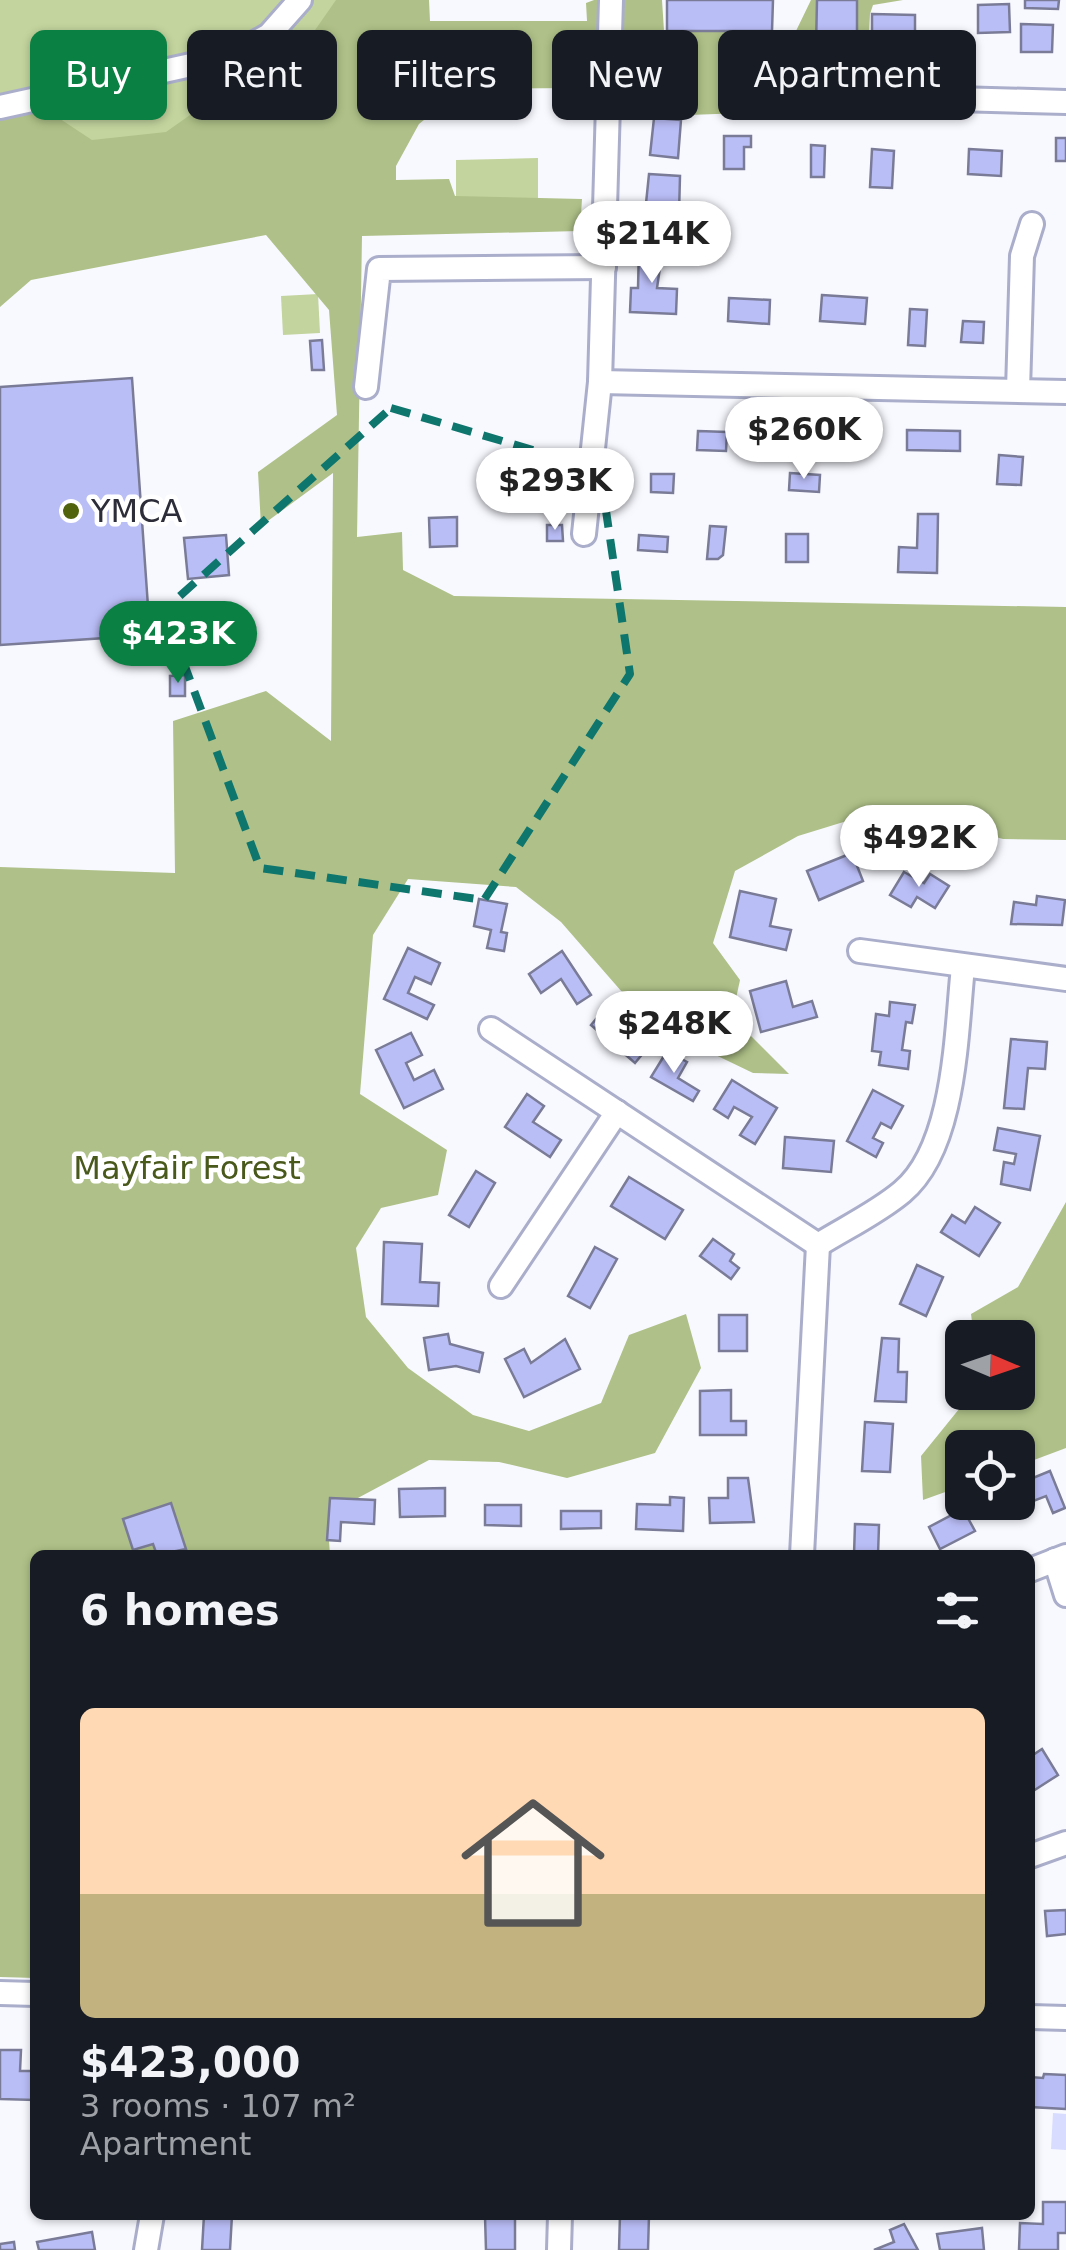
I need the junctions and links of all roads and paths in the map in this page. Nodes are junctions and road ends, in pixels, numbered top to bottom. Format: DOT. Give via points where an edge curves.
graph roads {
  1 [pos="300,0"];
  2 [pos="611,0"];
  3 [pos="976,100"];
  4 [pos="1066,102"];
  5 [pos="0,107"];
  6 [pos="1032,224"];
  7 [pos="604,266"];
  8 [pos="600,382"];
  9 [pos="366,387"];
  10 [pos="1018,390"];
  11 [pos="1066,392"];
  12 [pos="584,534"];
  13 [pos="860,951"];
  14 [pos="963,968"];
  15 [pos="1066,979"];
  16 [pos="491,1028"];
  17 [pos="617,1112"];
  18 [pos="818,1245"];
  19 [pos="501,1286"];
  20 [pos="802,1550"];
  21 [pos="1061,1558"];
  22 [pos="1035,1568"];
  23 [pos="1066,1596"];
  24 [pos="1066,1843"];
  25 [pos="1035,1854"];
  26 [pos="0,1993"];
  27 [pos="30,1994"];
  28 [pos="1035,2017"];
  29 [pos="1066,2018"];
  30 [pos="151,2220"];
  31 [pos="560,2220"];
  32 [pos="146,2250"];
  33 [pos="559,2250"];
  1 -- 5 [label="street" via="269,35 232,56"];
  2 -- 7 [label="street"];
  3 -- 4 [label="street"];
  6 -- 10 [label="street" via="1022,256"];
  7 -- 8 [label="street"];
  7 -- 9 [label="street" via="379,269"];
  8 -- 10 [label="street"];
  8 -- 12 [label="street"];
  10 -- 11 [label="street"];
  13 -- 14 [label="street"];
  14 -- 15 [label="street"];
  14 -- 18 [label="street" via="951,1082 932,1153 904,1191"];
  16 -- 17 [label="street"];
  17 -- 18 [label="street"];
  17 -- 19 [label="street"];
  18 -- 20 [label="street"];
  21 -- 22 [label="street"];
  21 -- 23 [label="street"];
  24 -- 25 [label="street"];
  26 -- 27 [label="street"];
  28 -- 29 [label="street"];
  30 -- 32 [label="street"];
  31 -- 33 [label="street"];
}
